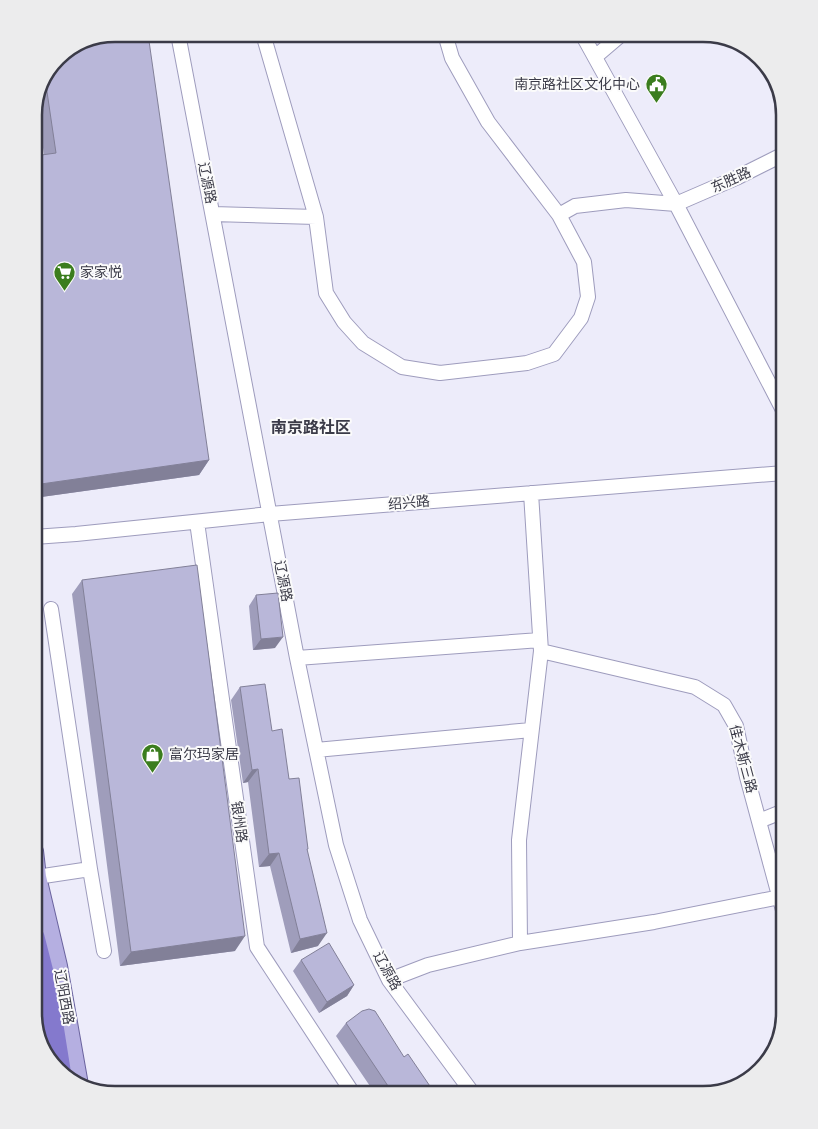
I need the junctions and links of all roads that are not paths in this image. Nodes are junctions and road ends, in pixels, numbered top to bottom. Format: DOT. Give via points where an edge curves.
graph roads {
  1 [pos="180,42"];
  2 [pos="265,42"];
  3 [pos="447,43"];
  4 [pos="587,43"];
  5 [pos="612,43"];
  6 [pos="595,57"];
  7 [pos="776,158"];
  8 [pos="676,204"];
  9 [pos="213,214"];
  10 [pos="560,215"];
  11 [pos="316,217"];
  12 [pos="776,397"];
  13 [pos="776,473"];
  14 [pos="531,493"];
  15 [pos="270,514"];
  16 [pos="198,522"];
  17 [pos="43,536"];
  18 [pos="51,610"];
  19 [pos="540,645"];
  20 [pos="297,658"];
  21 [pos="532,730"];
  22 [pos="316,750"];
  23 [pos="776,814"];
  24 [pos="759,821"];
  25 [pos="90,869"];
  26 [pos="42,876"];
  27 [pos="776,883"];
  28 [pos="776,898"];
  29 [pos="42,899"];
  30 [pos="520,943"];
  31 [pos="104,951"];
  32 [pos="42,969"];
  33 [pos="389,980"];
  34 [pos="58,1058"];
  35 [pos="77,1076"];
  36 [pos="348,1086"];
  37 [pos="467,1086"];
  1 -- 9 [label="street, 辽源路"];
  2 -- 11 [label="street"];
  3 -- 10 [label="street" via="452,58 488,122"];
  4 -- 6 [label="street"];
  5 -- 6 [label="street"];
  6 -- 8 [label="street"];
  7 -- 8 [label="street, 东胜路"];
  8 -- 10 [label="street" via="626,200 574,206"];
  8 -- 12 [label="street"];
  9 -- 11 [label="street"];
  9 -- 15 [label="street, 辽源路"];
  10 -- 11 [label="street" via="584,262 588,297 581,318 554,354 527,363 440,373 402,367 363,344 344,322 326,293"];
  13 -- 14 [label="street, 绍兴路"];
  14 -- 15 [label="street, 绍兴路"];
  14 -- 19 [label="street"];
  15 -- 16 [label="street, 绍兴路"];
  15 -- 20 [label="street, 辽源路"];
  16 -- 17 [label="street, 绍兴路"];
  16 -- 36 [label="street, 银州路" via="257,947"];
  18 -- 25 [label="street"];
  19 -- 20 [label="street, 佳木斯三路"];
  19 -- 21 [label="street"];
  19 -- 24 [label="street, 佳木斯三路" via="695,687 724,705 736,726"];
  20 -- 22 [label="street, 辽源路"];
  21 -- 22 [label="street"];
  21 -- 30 [label="street" via="519,840"];
  22 -- 33 [label="street, 辽源路" via="336,845 360,920"];
  23 -- 24 [label="street"];
  24 -- 27 [label="street, 佳木斯三路"];
  25 -- 26 [label="street"];
  25 -- 31 [label="street"];
  28 -- 30 [label="street" via="654,922"];
  29 -- 35 [label="main road, 辽阳西路"];
  30 -- 33 [label="street" via="428,965"];
  32 -- 34 [label="highway"];
  33 -- 37 [label="street, 辽源路"];
}
